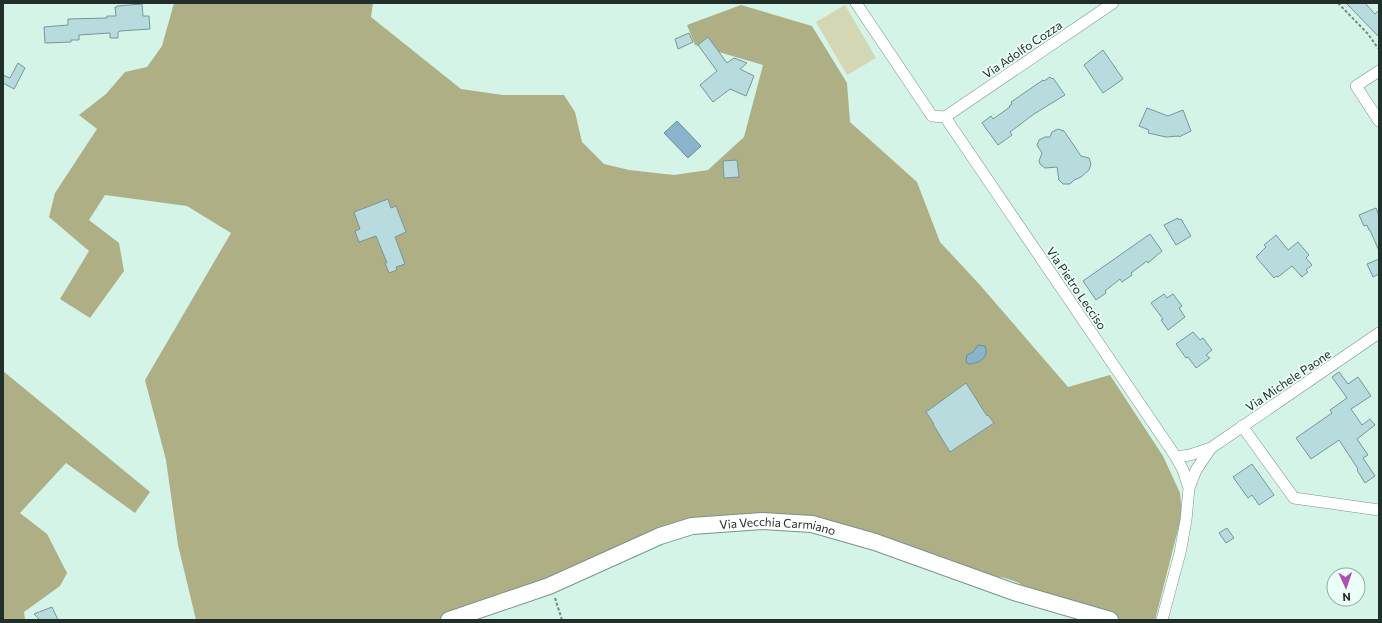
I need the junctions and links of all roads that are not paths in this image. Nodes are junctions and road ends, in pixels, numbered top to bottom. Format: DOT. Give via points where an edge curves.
graph roads {
  1 [pos="856,3"];
  2 [pos="1113,3"];
  3 [pos="1379,71"];
  4 [pos="945,117"];
  5 [pos="1379,121"];
  6 [pos="1379,333"];
  7 [pos="1242,426"];
  8 [pos="1212,448"];
  9 [pos="1176,457"];
  10 [pos="1189,488"];
  11 [pos="1379,510"];
  12 [pos="450,620"];
  13 [pos="1110,620"];
  14 [pos="1162,620"];
  1 -- 4 [label="street" via="932,116"];
  2 -- 4 [label="street, Via Adolfo Cozza"];
  3 -- 5 [label="street" via="1356,86"];
  4 -- 9 [label="street, Via Pietro Lecciso"];
  6 -- 7 [label="street, Via Michele Paone"];
  7 -- 8 [label="street, Via Michele Paone"];
  7 -- 11 [label="street" via="1294,498"];
  8 -- 9 [label="street, Via Michele Paone" via="1190,456"];
  8 -- 10 [label="street, Via Michele Paone" via="1196,470"];
  9 -- 10 [label="street, Via Pietro Lecciso"];
  10 -- 14 [label="street, Via Pietro Lecciso" via="1180,553"];
  12 -- 13 [label="street, Via Vecchia Carmiano" via="549,586 660,536 692,526 762,521 812,524 875,542 1014,592"];
}
